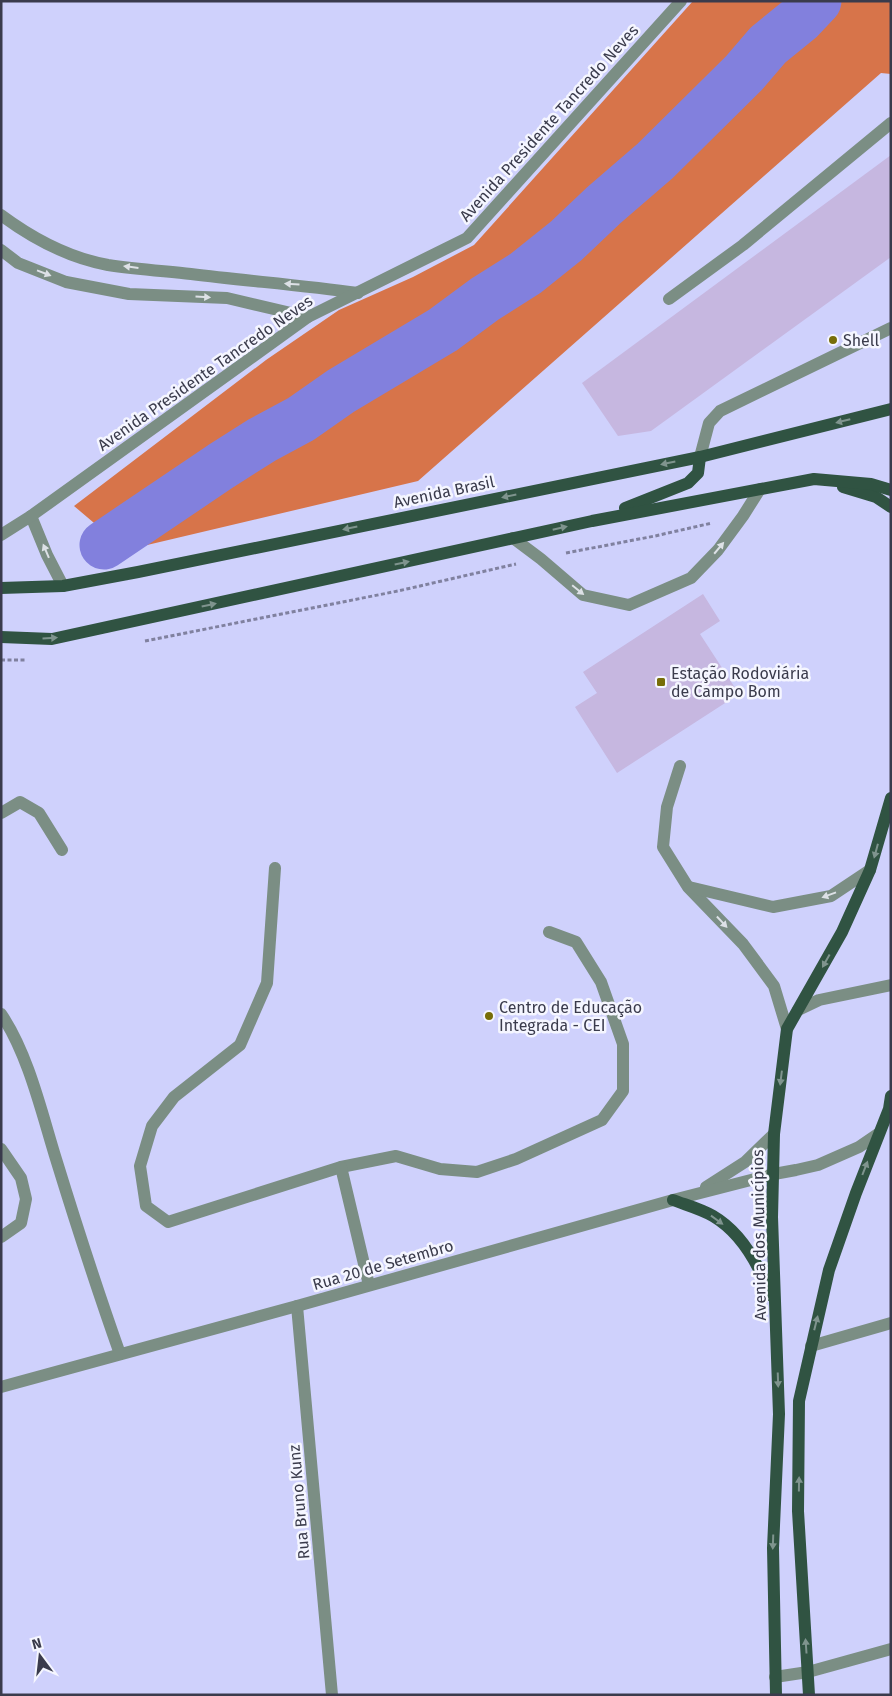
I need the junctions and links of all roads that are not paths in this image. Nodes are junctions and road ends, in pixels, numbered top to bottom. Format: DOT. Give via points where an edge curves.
graph roads {
  1 [pos="681,1"];
  2 [pos="891,123"];
  3 [pos="1,215"];
  4 [pos="1,250"];
  5 [pos="358,293"];
  6 [pos="669,299"];
  7 [pos="308,317"];
  8 [pos="891,328"];
  9 [pos="891,409"];
  10 [pos="700,456"];
  11 [pos="814,479"];
  12 [pos="760,489"];
  13 [pos="891,490"];
  14 [pos="891,508"];
  15 [pos="31,516"];
  16 [pos="592,521"];
  17 [pos="1,535"];
  18 [pos="513,538"];
  19 [pos="63,586"];
  20 [pos="1,588"];
  21 [pos="1,637"];
  22 [pos="680,766"];
  23 [pos="891,798"];
  24 [pos="1,812"];
  25 [pos="62,850"];
  26 [pos="276,868"];
  27 [pos="870,870"];
  28 [pos="688,887"];
  29 [pos="549,932"];
  30 [pos="891,985"];
  31 [pos="798,1010"];
  32 [pos="3,1023"];
  33 [pos="787,1029"];
  34 [pos="891,1096"];
  35 [pos="774,1134"];
  36 [pos="878,1134"];
  37 [pos="1,1149"];
  38 [pos="341,1167"];
  39 [pos="774,1174"];
  40 [pos="673,1200"];
  41 [pos="1,1237"];
  42 [pos="369,1285"];
  43 [pos="297,1306"];
  44 [pos="775,1308"];
  45 [pos="891,1323"];
  46 [pos="810,1346"];
  47 [pos="120,1354"];
  48 [pos="1,1387"];
  49 [pos="891,1649"];
  50 [pos="808,1672"];
  51 [pos="775,1677"];
  52 [pos="332,1695"];
  53 [pos="776,1695"];
  54 [pos="809,1695"];
  1 -- 5 [label="street, Avenida Presidente Tancredo Neves" via="467,238"];
  2 -- 6 [label="street" via="743,245"];
  5 -- 3 [label="street, one-way" via="106,264 61,251"];
  4 -- 7 [label="street, one-way" via="18,263 66,282 129,294 227,298"];
  5 -- 7 [label="street, Avenida Presidente Tancredo Neves"];
  7 -- 15 [label="street, Avenida Presidente Tancredo Neves"];
  8 -- 10 [label="street" via="720,411 709,423"];
  9 -- 10 [label="main road, Avenida Brasil, one-way"];
  10 -- 16 [label="main road" via="698,472 688,484"];
  10 -- 19 [label="main road, Avenida Brasil, one-way"];
  11 -- 12 [label="main road"];
  11 -- 13 [label="main road" via="872,484"];
  11 -- 14 [label="main road" via="876,497"];
  12 -- 16 [label="main road"];
  18 -- 12 [label="street, one-way" via="583,595 629,605 691,578 718,550"];
  15 -- 17 [label="street, Avenida Presidente Tancredo Neves"];
  19 -- 15 [label="street, one-way"];
  18 -- 16 [label="main road, one-way"];
  21 -- 18 [label="main road, one-way" via="52,639"];
  19 -- 20 [label="main road, Avenida Brasil"];
  22 -- 28 [label="street" via="667,807 663,847"];
  23 -- 27 [label="main road, Avenida dos Municípios, one-way"];
  24 -- 25 [label="street" via="20,802 39,813"];
  26 -- 38 [label="street" via="267,982 240,1045 174,1097 152,1126 140,1166 146,1206 168,1222"];
  27 -- 28 [label="street, one-way" via="831,896 773,907"];
  27 -- 31 [label="main road, Avenida dos Municípios, one-way" via="842,932"];
  28 -- 33 [label="street, one-way" via="743,944 774,986"];
  29 -- 38 [label="street" via="576,942 601,982 623,1044 623,1091 602,1120 516,1160 477,1172 440,1169 396,1156"];
  30 -- 31 [label="street" via="819,1000"];
  31 -- 33 [label="main road, Avenida dos Municípios"];
  32 -- 47 [label="street" via="30,1075"];
  33 -- 35 [label="main road, Avenida dos Municípios, one-way"];
  34 -- 36 [label="main road"];
  35 -- 39 [label="main road, Avenida dos Municípios"];
  35 -- 40 [label="street" via="745,1162 711,1185"];
  36 -- 39 [label="street, Rua 20 de Setembro" via="859,1147 825,1162"];
  46 -- 36 [label="main road, one-way" via="829,1270"];
  37 -- 41 [label="street" via="21,1178 26,1199 21,1223"];
  38 -- 42 [label="street"];
  39 -- 40 [label="street, Rua 20 de Setembro"];
  39 -- 44 [label="main road, Avenida dos Municípios"];
  40 -- 42 [label="street, Rua 20 de Setembro"];
  40 -- 44 [label="main road, one-way" via="713,1216 736,1234 761,1270"];
  42 -- 43 [label="street, Rua 20 de Setembro"];
  43 -- 47 [label="street, Rua 20 de Setembro"];
  43 -- 52 [label="street, Rua Bruno Kunz"];
  44 -- 51 [label="main road, Avenida dos Municípios, one-way" via="779,1414 773,1548"];
  45 -- 46 [label="street"];
  50 -- 46 [label="main road, one-way" via="798,1512 799,1401"];
  47 -- 48 [label="street, Rua 20 de Setembro"];
  49 -- 50 [label="street"];
  50 -- 51 [label="street"];
  50 -- 54 [label="main road"];
  51 -- 53 [label="main road, Avenida dos Municípios"];
}
